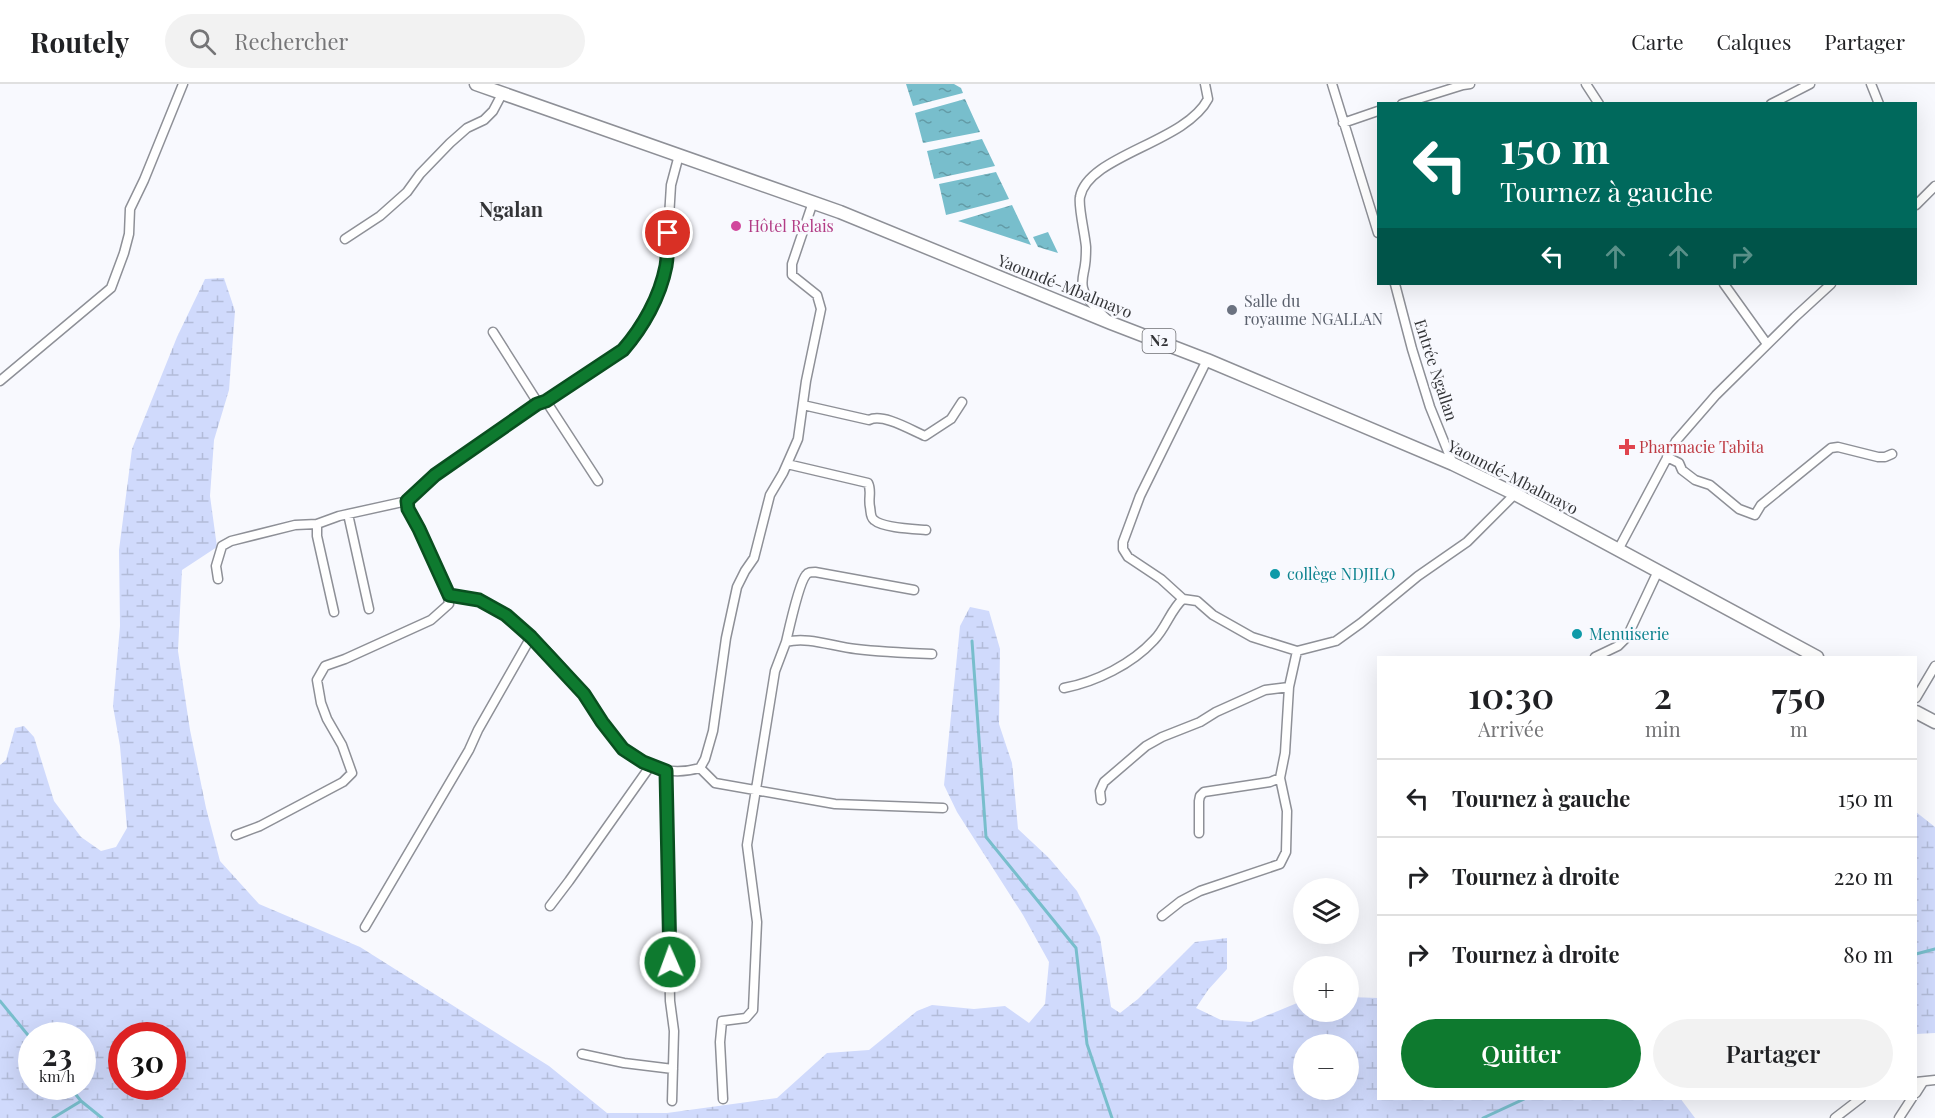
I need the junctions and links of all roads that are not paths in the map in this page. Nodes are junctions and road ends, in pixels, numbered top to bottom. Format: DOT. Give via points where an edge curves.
graph roads {
  1 [pos="183,84"];
  2 [pos="476,84"];
  3 [pos="1205,84"];
  4 [pos="1332,84"];
  5 [pos="1470,84"];
  6 [pos="1586,84"];
  7 [pos="1810,84"];
  8 [pos="1871,84"];
  9 [pos="502,94"];
  10 [pos="1409,102"];
  11 [pos="1598,102"];
  12 [pos="1775,102"];
  13 [pos="1877,102"];
  14 [pos="1377,111"];
  15 [pos="1343,123"];
  16 [pos="679,155"];
  17 [pos="1935,186"];
  18 [pos="813,202"];
  19 [pos="1917,204"];
  20 [pos="1377,230"];
  21 [pos="345,239"];
  22 [pos="1395,285"];
  23 [pos="1725,285"];
  24 [pos="1830,285"];
  25 [pos="1111,322"];
  26 [pos="493,332"];
  27 [pos="1767,344"];
  28 [pos="1207,360"];
  29 [pos="0,381"];
  30 [pos="542,402"];
  31 [pos="962,402"];
  32 [pos="803,405"];
  33 [pos="1892,454"];
  34 [pos="1667,456"];
  35 [pos="787,464"];
  36 [pos="1453,464"];
  37 [pos="598,482"];
  38 [pos="1515,494"];
  39 [pos="407,501"];
  40 [pos="348,514"];
  41 [pos="317,525"];
  42 [pos="926,530"];
  43 [pos="1618,550"];
  44 [pos="1658,571"];
  45 [pos="218,579"];
  46 [pos="915,590"];
  47 [pos="449,595"];
  48 [pos="1183,598"];
  49 [pos="369,609"];
  50 [pos="334,612"];
  51 [pos="531,637"];
  52 [pos="786,642"];
  53 [pos="1297,651"];
  54 [pos="932,654"];
  55 [pos="1597,656"];
  56 [pos="1815,656"];
  57 [pos="1935,666"];
  58 [pos="1289,687"];
  59 [pos="1064,688"];
  60 [pos="1917,696"];
  61 [pos="1917,713"];
  62 [pos="1935,722"];
  63 [pos="651,765"];
  64 [pos="700,768"];
  65 [pos="666,771"];
  66 [pos="1281,778"];
  67 [pos="754,790"];
  68 [pos="1101,800"];
  69 [pos="943,808"];
  70 [pos="1199,833"];
  71 [pos="236,835"];
  72 [pos="550,906"];
  73 [pos="1162,916"];
  74 [pos="364,927"];
  75 [pos="582,1054"];
  76 [pos="673,1068"];
  77 [pos="1935,1080"];
  78 [pos="1919,1082"];
  79 [pos="723,1100"];
  80 [pos="1858,1100"];
  81 [pos="1911,1100"];
  82 [pos="672,1101"];
  83 [pos="1835,1118"];
  84 [pos="1899,1118"];
  1 -- 29 [label="street" via="130,209 126,243 111,288"];
  2 -- 9 [label="highway, Yaoundé-Mbalmayo / N2"];
  3 -- 25 [label="street" via="1208,99 1198,113 1147,146 1102,168 1083,185 1079,200 1085,233 1083,289"];
  4 -- 15 [label="street"];
  5 -- 10 [label="street"];
  6 -- 11 [label="street"];
  7 -- 12 [label="street"];
  8 -- 13 [label="street"];
  9 -- 16 [label="highway, Yaoundé-Mbalmayo / N2"];
  9 -- 21 [label="street" via="493,111 450,143 407,192"];
  14 -- 15 [label="street"];
  15 -- 20 [label="street"];
  16 -- 18 [label="highway, Yaoundé-Mbalmayo / N2"];
  16 -- 30 [label="street" via="671,185 666,266 645,320 623,350"];
  17 -- 19 [label="street"];
  18 -- 25 [label="highway, Yaoundé-Mbalmayo / N2"];
  18 -- 32 [label="street" via="792,264 792,275 817,295 820,309"];
  22 -- 36 [label="street, Entrée Ngallan" via="1430,407"];
  23 -- 27 [label="street"];
  24 -- 27 [label="street"];
  25 -- 28 [label="highway, Yaoundé-Mbalmayo / N2"];
  26 -- 30 [label="street"];
  27 -- 34 [label="street" via="1716,395"];
  28 -- 36 [label="highway, Yaoundé-Mbalmayo / N2"];
  28 -- 48 [label="street" via="1140,496 1123,542 1128,557"];
  30 -- 37 [label="street"];
  30 -- 39 [label="street" via="435,475"];
  31 -- 32 [label="street" via="951,420 926,436 884,418 869,420"];
  32 -- 35 [label="street" via="798,438"];
  33 -- 34 [label="street" via="1878,457 1831,448 1761,505 1755,515 1739,509 1710,485 1695,480"];
  34 -- 43 [label="street"];
  35 -- 42 [label="street" via="868,483 875,522"];
  35 -- 64 [label="street" via="770,495 754,558 737,587 712,731"];
  36 -- 38 [label="highway, Yaoundé-Mbalmayo / N2"];
  38 -- 43 [label="highway, Yaoundé-Mbalmayo / N2"];
  38 -- 53 [label="street" via="1467,542 1361,623 1336,641"];
  39 -- 40 [label="street"];
  39 -- 47 [label="street"];
  40 -- 41 [label="street"];
  40 -- 49 [label="street"];
  41 -- 45 [label="street" via="295,525 231,541 222,546 216,566"];
  41 -- 50 [label="street"];
  43 -- 44 [label="highway, Yaoundé-Mbalmayo / N2"];
  44 -- 55 [label="street" via="1627,637"];
  44 -- 56 [label="highway, Yaoundé-Mbalmayo / N2"];
  46 -- 52 [label="street" via="809,572 800,589"];
  47 -- 51 [label="street" via="479,600 506,615"];
  47 -- 71 [label="street" via="449,604 431,620 326,666 317,680 327,719 352,773 343,782"];
  48 -- 53 [label="street" via="1197,601 1252,637"];
  48 -- 59 [label="street" via="1154,641 1138,654 1083,685"];
  51 -- 63 [label="street" via="584,694 623,749"];
  51 -- 74 [label="street"];
  52 -- 54 [label="street" via="796,639 854,649"];
  52 -- 67 [label="street" via="775,671"];
  53 -- 58 [label="street"];
  57 -- 60 [label="street"];
  58 -- 66 [label="street"];
  58 -- 68 [label="street" via="1264,690 1146,746 1104,782"];
  61 -- 62 [label="highway"];
  63 -- 65 [label="street"];
  63 -- 72 [label="street"];
  64 -- 65 [label="street"];
  64 -- 67 [label="street" via="715,783"];
  65 -- 76 [label="street"];
  66 -- 70 [label="street" via="1204,792 1200,796"];
  66 -- 73 [label="street" via="1287,811 1286,852 1280,864 1200,891"];
  67 -- 69 [label="street" via="835,804"];
  67 -- 79 [label="street" via="747,845 757,922 753,1010 746,1017 722,1020"];
  75 -- 76 [label="street"];
  76 -- 82 [label="street"];
  77 -- 78 [label="street"];
  80 -- 83 [label="street"];
  81 -- 84 [label="street"];
}
